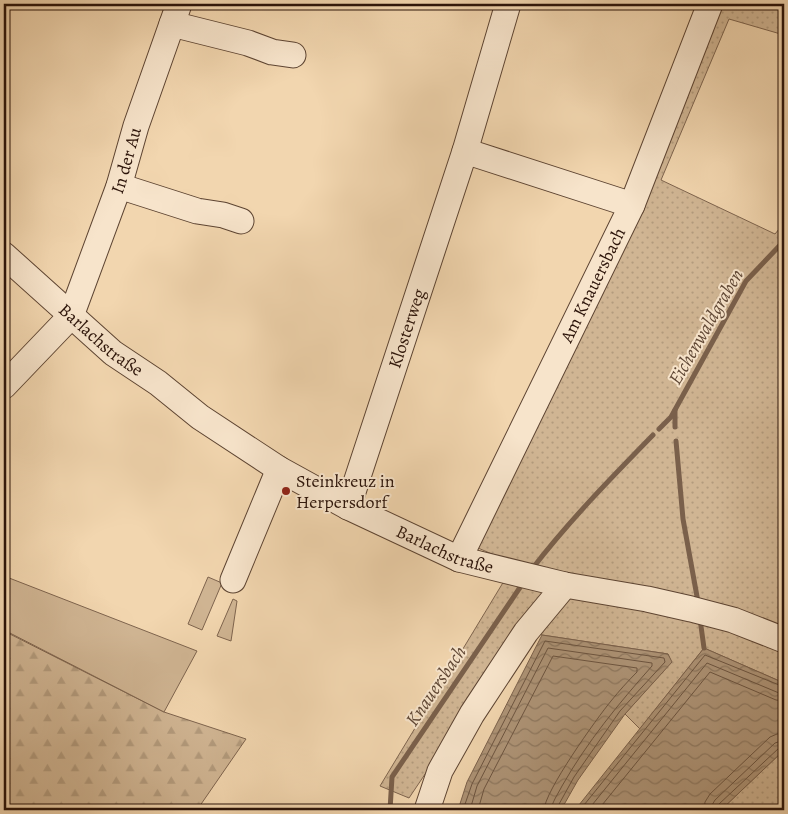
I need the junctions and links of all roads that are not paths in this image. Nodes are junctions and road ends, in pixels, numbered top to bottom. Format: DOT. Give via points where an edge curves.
graph roads {
  1 [pos="508,4"];
  2 [pos="710,4"];
  3 [pos="176,14"];
  4 [pos="293,55"];
  5 [pos="465,152"];
  6 [pos="119,186"];
  7 [pos="632,204"];
  8 [pos="241,221"];
  9 [pos="4,255"];
  10 [pos="71,316"];
  11 [pos="4,386"];
  12 [pos="279,469"];
  13 [pos="348,507"];
  14 [pos="459,559"];
  15 [pos="233,580"];
  16 [pos="565,585"];
  17 [pos="784,640"];
  18 [pos="427,810"];
  1 -- 5 [label="street, Klosterweg"];
  2 -- 7 [label="street, Am Knauersbach"];
  3 -- 4 [label="street" via="272,52"];
  3 -- 6 [label="street, In der Au" via="136,126"];
  5 -- 7 [label="street"];
  5 -- 13 [label="street, Klosterweg"];
  6 -- 8 [label="street" via="197,211"];
  6 -- 10 [label="street, In der Au"];
  7 -- 14 [label="street, Am Knauersbach"];
  9 -- 10 [label="street, Barlachstraße"];
  10 -- 11 [label="street"];
  10 -- 12 [label="street, Barlachstraße" via="113,353"];
  12 -- 13 [label="street, Barlachstraße"];
  12 -- 15 [label="street"];
  13 -- 14 [label="street, Barlachstraße"];
  14 -- 16 [label="street, Barlachstraße"];
  16 -- 17 [label="street, Barlachstraße" via="647,599 733,620"];
  16 -- 18 [label="street" via="526,632 472,714 440,771"];
}
